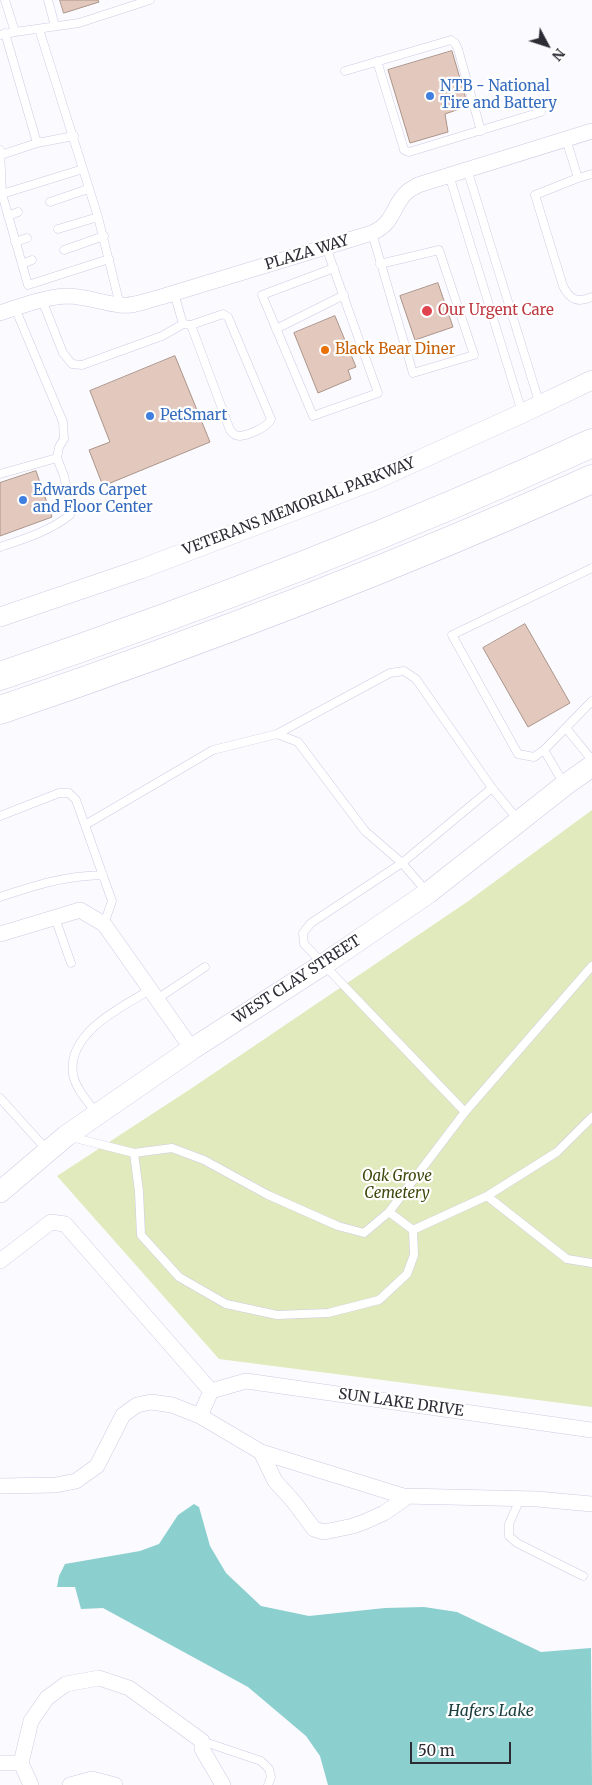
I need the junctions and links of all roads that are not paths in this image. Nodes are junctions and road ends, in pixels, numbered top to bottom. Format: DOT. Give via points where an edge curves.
graph roads {
  1 [pos="5,0"];
  2 [pos="48,0"];
  3 [pos="150,0"];
  4 [pos="55,26"];
  5 [pos="38,29"];
  6 [pos="15,32"];
  7 [pos="2,34"];
  8 [pos="377,61"];
  9 [pos="345,71"];
  10 [pos="541,112"];
  11 [pos="481,130"];
  12 [pos="592,131"];
  13 [pos="74,136"];
  14 [pos="566,139"];
  15 [pos="37,143"];
  16 [pos="1,153"];
  17 [pos="83,169"];
  18 [pos="467,169"];
  19 [pos="592,174"];
  20 [pos="449,175"];
  21 [pos="578,178"];
  22 [pos="88,189"];
  23 [pos="2,194"];
  24 [pos="50,202"];
  25 [pos="18,212"];
  26 [pos="8,216"];
  27 [pos="98,216"];
  28 [pos="58,229"];
  29 [pos="372,233"];
  30 [pos="104,236"];
  31 [pos="27,238"];
  32 [pos="15,242"];
  33 [pos="326,246"];
  34 [pos="64,250"];
  35 [pos="109,259"];
  36 [pos="32,260"];
  37 [pos="22,264"];
  38 [pos="380,264"];
  39 [pos="334,268"];
  40 [pos="174,293"];
  41 [pos="344,295"];
  42 [pos="592,297"];
  43 [pos="42,300"];
  44 [pos="120,305"];
  45 [pos="15,308"];
  46 [pos="0,313"];
  47 [pos="187,325"];
  48 [pos="276,329"];
  49 [pos="592,380"];
  50 [pos="540,405"];
  51 [pos="523,413"];
  52 [pos="592,443"];
  53 [pos="57,458"];
  54 [pos="0,474"];
  55 [pos="592,479"];
  56 [pos="0,547"];
  57 [pos="592,568"];
  58 [pos="0,617"];
  59 [pos="0,676"];
  60 [pos="592,701"];
  61 [pos="0,710"];
  62 [pos="566,728"];
  63 [pos="277,734"];
  64 [pos="544,750"];
  65 [pos="592,760"];
  66 [pos="592,766"];
  67 [pos="565,785"];
  68 [pos="492,788"];
  69 [pos="0,816"];
  70 [pos="519,822"];
  71 [pos="85,825"];
  72 [pos="402,863"];
  73 [pos="103,875"];
  74 [pos="428,893"];
  75 [pos="0,896"];
  76 [pos="55,918"];
  77 [pos="104,924"];
  78 [pos="0,934"];
  79 [pos="72,963"];
  80 [pos="324,964"];
  81 [pos="592,966"];
  82 [pos="205,967"];
  83 [pos="154,994"];
  84 [pos="192,1049"];
  85 [pos="0,1098"];
  86 [pos="3,1107"];
  87 [pos="465,1112"];
  88 [pos="97,1115"];
  89 [pos="592,1117"];
  90 [pos="66,1136"];
  91 [pos="48,1151"];
  92 [pos="134,1153"];
  93 [pos="0,1192"];
  94 [pos="487,1196"];
  95 [pos="389,1212"];
  96 [pos="413,1230"];
  97 [pos="0,1261"];
  98 [pos="592,1263"];
  99 [pos="210,1391"];
  100 [pos="200,1416"];
  101 [pos="592,1430"];
  102 [pos="261,1452"];
  103 [pos="0,1486"];
  104 [pos="403,1496"];
  105 [pos="520,1499"];
  106 [pos="592,1504"];
  107 [pos="583,1576"];
  108 [pos="202,1741"];
  109 [pos="0,1763"];
  110 [pos="21,1763"];
  111 [pos="31,1785"];
  112 [pos="70,1785"];
  113 [pos="116,1785"];
  114 [pos="223,1785"];
  115 [pos="268,1785"];
  1 -- 6 [label="lane"];
  2 -- 4 [label="lane"];
  3 -- 4 [label="lane" via="79,23"];
  4 -- 5 [label="lane"];
  5 -- 6 [label="lane"];
  5 -- 13 [label="lane"];
  6 -- 7 [label="lane"];
  7 -- 15 [label="lane"];
  8 -- 9 [label="lane"];
  8 -- 11 [label="lane" via="451,40 458,49"];
  8 -- 11 [label="lane" via="404,150 409,152"];
  10 -- 11 [label="lane"];
  12 -- 14 [label="street, PLAZA WAY"];
  13 -- 15 [label="lane"];
  13 -- 17 [label="lane"];
  14 -- 18 [label="street, PLAZA WAY"];
  14 -- 21 [label="lane"];
  15 -- 16 [label="lane"];
  16 -- 23 [label="lane"];
  17 -- 22 [label="lane"];
  17 -- 23 [label="lane"];
  18 -- 20 [label="street, PLAZA WAY"];
  18 -- 50 [label="lane"];
  19 -- 21 [label="lane"];
  20 -- 29 [label="street, PLAZA WAY" via="408,191 388,223"];
  20 -- 51 [label="lane"];
  21 -- 42 [label="lane" via="535,195 568,295 575,300"];
  22 -- 24 [label="lane"];
  22 -- 27 [label="lane"];
  23 -- 26 [label="lane"];
  25 -- 26 [label="lane"];
  26 -- 32 [label="lane"];
  27 -- 28 [label="lane"];
  27 -- 30 [label="lane"];
  29 -- 33 [label="street, PLAZA WAY"];
  29 -- 38 [label="lane"];
  30 -- 34 [label="lane"];
  30 -- 35 [label="lane"];
  31 -- 32 [label="lane"];
  32 -- 37 [label="lane"];
  33 -- 39 [label="lane"];
  33 -- 40 [label="street, PLAZA WAY"];
  35 -- 37 [label="lane" via="28,286"];
  35 -- 44 [label="lane"];
  36 -- 37 [label="lane"];
  38 -- 38 [label="lane" via="413,373 474,355 439,250"];
  39 -- 41 [label="lane"];
  39 -- 48 [label="lane" via="262,295"];
  40 -- 44 [label="street, PLAZA WAY"];
  40 -- 47 [label="lane"];
  41 -- 48 [label="lane"];
  41 -- 48 [label="lane" via="378,393 313,416"];
  43 -- 44 [label="street, PLAZA WAY" via="66,296"];
  43 -- 45 [label="street, PLAZA WAY"];
  43 -- 47 [label="lane" via="63,353 72,364 82,365"];
  45 -- 46 [label="street, PLAZA WAY"];
  45 -- 53 [label="lane" via="63,422 64,439"];
  47 -- 47 [label="lane" via="223,314 228,317 271,419 266,427 239,436 230,430"];
  49 -- 50 [label="street, VETERANS MEMORIAL PARKWAY"];
  50 -- 51 [label="street, VETERANS MEMORIAL PARKWAY"];
  51 -- 58 [label="street, VETERANS MEMORIAL PARKWAY" via="375,480 141,569"];
  52 -- 59 [label="highway" via="314,560"];
  53 -- 54 [label="lane"];
  53 -- 56 [label="lane" via="64,476 70,515 23,540"];
  55 -- 61 [label="highway" via="248,621"];
  57 -- 64 [label="lane" via="452,636 518,754 534,757"];
  60 -- 62 [label="lane"];
  62 -- 64 [label="lane"];
  62 -- 65 [label="lane"];
  63 -- 68 [label="lane" via="390,673 404,671 416,679"];
  63 -- 71 [label="lane" via="212,750"];
  63 -- 72 [label="lane" via="298,742 364,831"];
  64 -- 67 [label="lane"];
  66 -- 67 [label="main road, WEST CLAY STREET"];
  67 -- 70 [label="main road, WEST CLAY STREET"];
  68 -- 70 [label="lane"];
  68 -- 72 [label="lane"];
  69 -- 71 [label="lane" via="59,793 69,793 76,800"];
  70 -- 74 [label="main road, WEST CLAY STREET"];
  71 -- 73 [label="lane"];
  72 -- 74 [label="lane"];
  72 -- 80 [label="lane" via="311,924 303,933 304,944"];
  73 -- 75 [label="lane" via="47,882"];
  73 -- 77 [label="lane" via="112,901"];
  74 -- 80 [label="main road, WEST CLAY STREET"];
  76 -- 77 [label="street" via="80,910"];
  76 -- 78 [label="street"];
  76 -- 79 [label="lane"];
  77 -- 83 [label="street"];
  80 -- 84 [label="main road, WEST CLAY STREET"];
  80 -- 87 [label="lane"];
  81 -- 87 [label="lane"];
  82 -- 83 [label="lane"];
  83 -- 84 [label="street"];
  83 -- 88 [label="lane" via="108,1015 80,1043 73,1061 73,1076"];
  84 -- 88 [label="main road, WEST CLAY STREET"];
  85 -- 86 [label="lane"];
  86 -- 91 [label="lane"];
  87 -- 95 [label="lane"];
  88 -- 90 [label="main road, WEST CLAY STREET"];
  89 -- 94 [label="lane" via="557,1152"];
  90 -- 91 [label="main road, WEST CLAY STREET"];
  90 -- 92 [label="lane"];
  91 -- 93 [label="main road, WEST CLAY STREET"];
  92 -- 95 [label="lane" via="172,1148 204,1160 268,1195 338,1226 364,1233"];
  92 -- 96 [label="lane" via="141,1236 180,1277 226,1304 277,1315 328,1313 379,1300 407,1274 414,1255"];
  94 -- 96 [label="lane"];
  94 -- 98 [label="lane" via="567,1259"];
  95 -- 96 [label="lane"];
  97 -- 99 [label="street" via="50,1222 65,1224"];
  99 -- 100 [label="street"];
  99 -- 101 [label="street, SUN LAKE DRIVE" via="246,1380"];
  100 -- 102 [label="street"];
  100 -- 103 [label="street" via="172,1405 151,1402 137,1405 123,1414 97,1466 76,1481 56,1485"];
  102 -- 104 [label="street"];
  102 -- 104 [label="street" via="275,1481 314,1529 324,1532 353,1526 384,1513 403,1500"];
  104 -- 105 [label="street"];
  105 -- 106 [label="street"];
  105 -- 107 [label="lane" via="509,1524 509,1536"];
  108 -- 110 [label="street" via="129,1688 99,1678 66,1684 47,1698 32,1721"];
  108 -- 114 [label="street" via="202,1749"];
  108 -- 115 [label="lane" via="261,1761 271,1777"];
  109 -- 110 [label="street"];
  110 -- 111 [label="street"];
  112 -- 113 [label="street" via="92,1779"];
}
